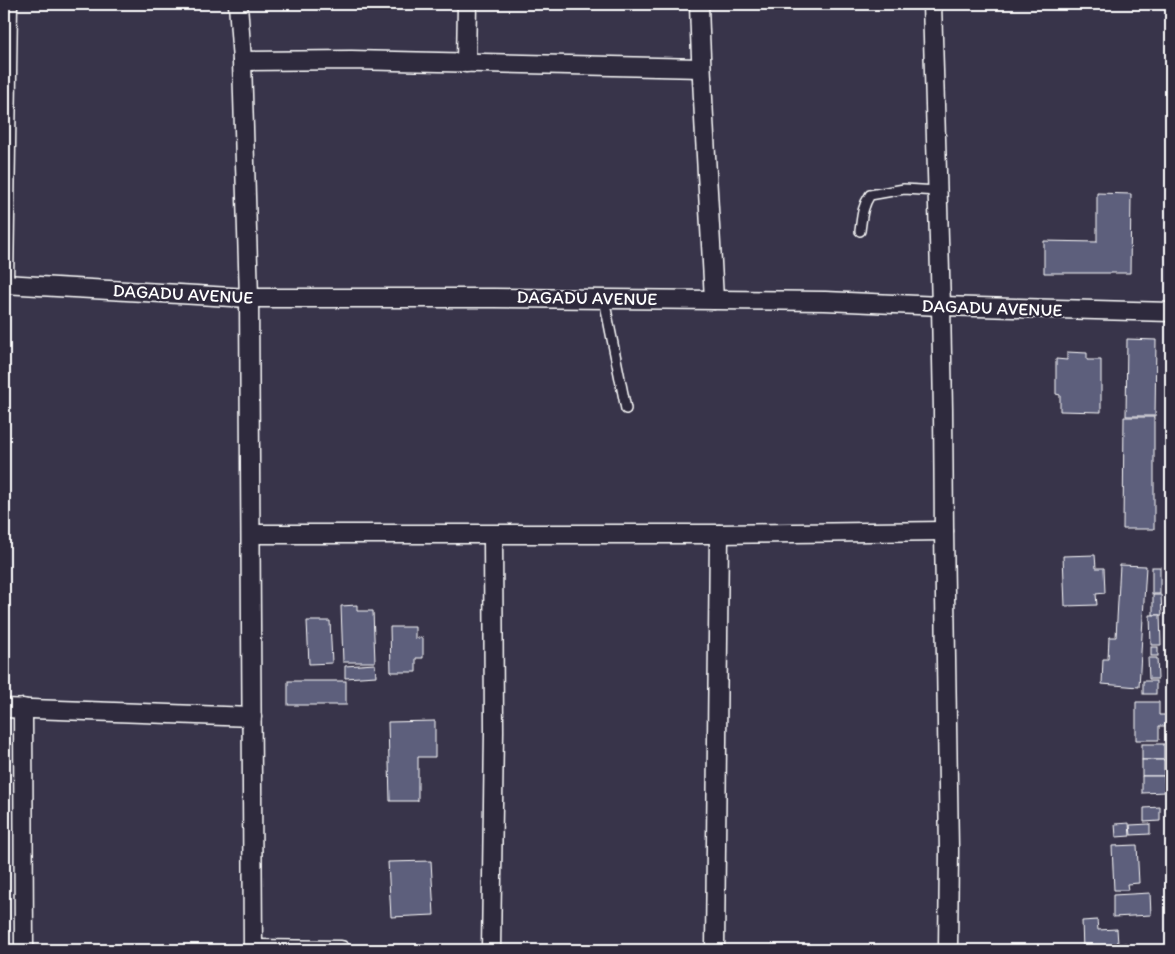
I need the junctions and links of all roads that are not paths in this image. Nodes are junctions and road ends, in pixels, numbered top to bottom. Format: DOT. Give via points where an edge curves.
graph roads {
  1 [pos="8,4"];
  2 [pos="238,4"];
  3 [pos="467,4"];
  4 [pos="699,4"];
  5 [pos="932,4"];
  6 [pos="242,60"];
  7 [pos="466,63"];
  8 [pos="701,68"];
  9 [pos="938,191"];
  10 [pos="860,231"];
  11 [pos="4,284"];
  12 [pos="249,298"];
  13 [pos="604,298"];
  14 [pos="714,300"];
  15 [pos="942,306"];
  16 [pos="1171,312"];
  17 [pos="626,409"];
  18 [pos="944,532"];
  19 [pos="251,534"];
  20 [pos="493,534"];
  21 [pos="719,534"];
  22 [pos="4,708"];
  23 [pos="23,708"];
  24 [pos="252,717"];
  25 [pos="253,949"];
  26 [pos="24,950"];
  27 [pos="341,950"];
  28 [pos="491,950"];
  29 [pos="715,950"];
  30 [pos="948,950"];
  1 -- 11 [label="street"];
  2 -- 6 [label="street"];
  3 -- 7 [label="street"];
  4 -- 8 [label="street"];
  5 -- 9 [label="street"];
  6 -- 7 [label="street"];
  6 -- 12 [label="street"];
  7 -- 8 [label="street"];
  8 -- 14 [label="street"];
  9 -- 10 [label="lane" via="904,189 870,195 865,202"];
  9 -- 15 [label="street"];
  11 -- 12 [label="street, DAGADU AVENUE"];
  12 -- 13 [label="street, DAGADU AVENUE"];
  12 -- 19 [label="street"];
  13 -- 14 [label="street, DAGADU AVENUE"];
  13 -- 17 [label="lane"];
  14 -- 15 [label="street, DAGADU AVENUE"];
  15 -- 16 [label="street, DAGADU AVENUE"];
  15 -- 18 [label="street"];
  18 -- 21 [label="street"];
  18 -- 30 [label="street"];
  19 -- 20 [label="street"];
  19 -- 24 [label="street"];
  20 -- 21 [label="street"];
  20 -- 28 [label="street"];
  21 -- 29 [label="street"];
  22 -- 23 [label="street"];
  23 -- 24 [label="street"];
  23 -- 26 [label="street"];
  24 -- 25 [label="street"];
  25 -- 27 [label="street"];
}
